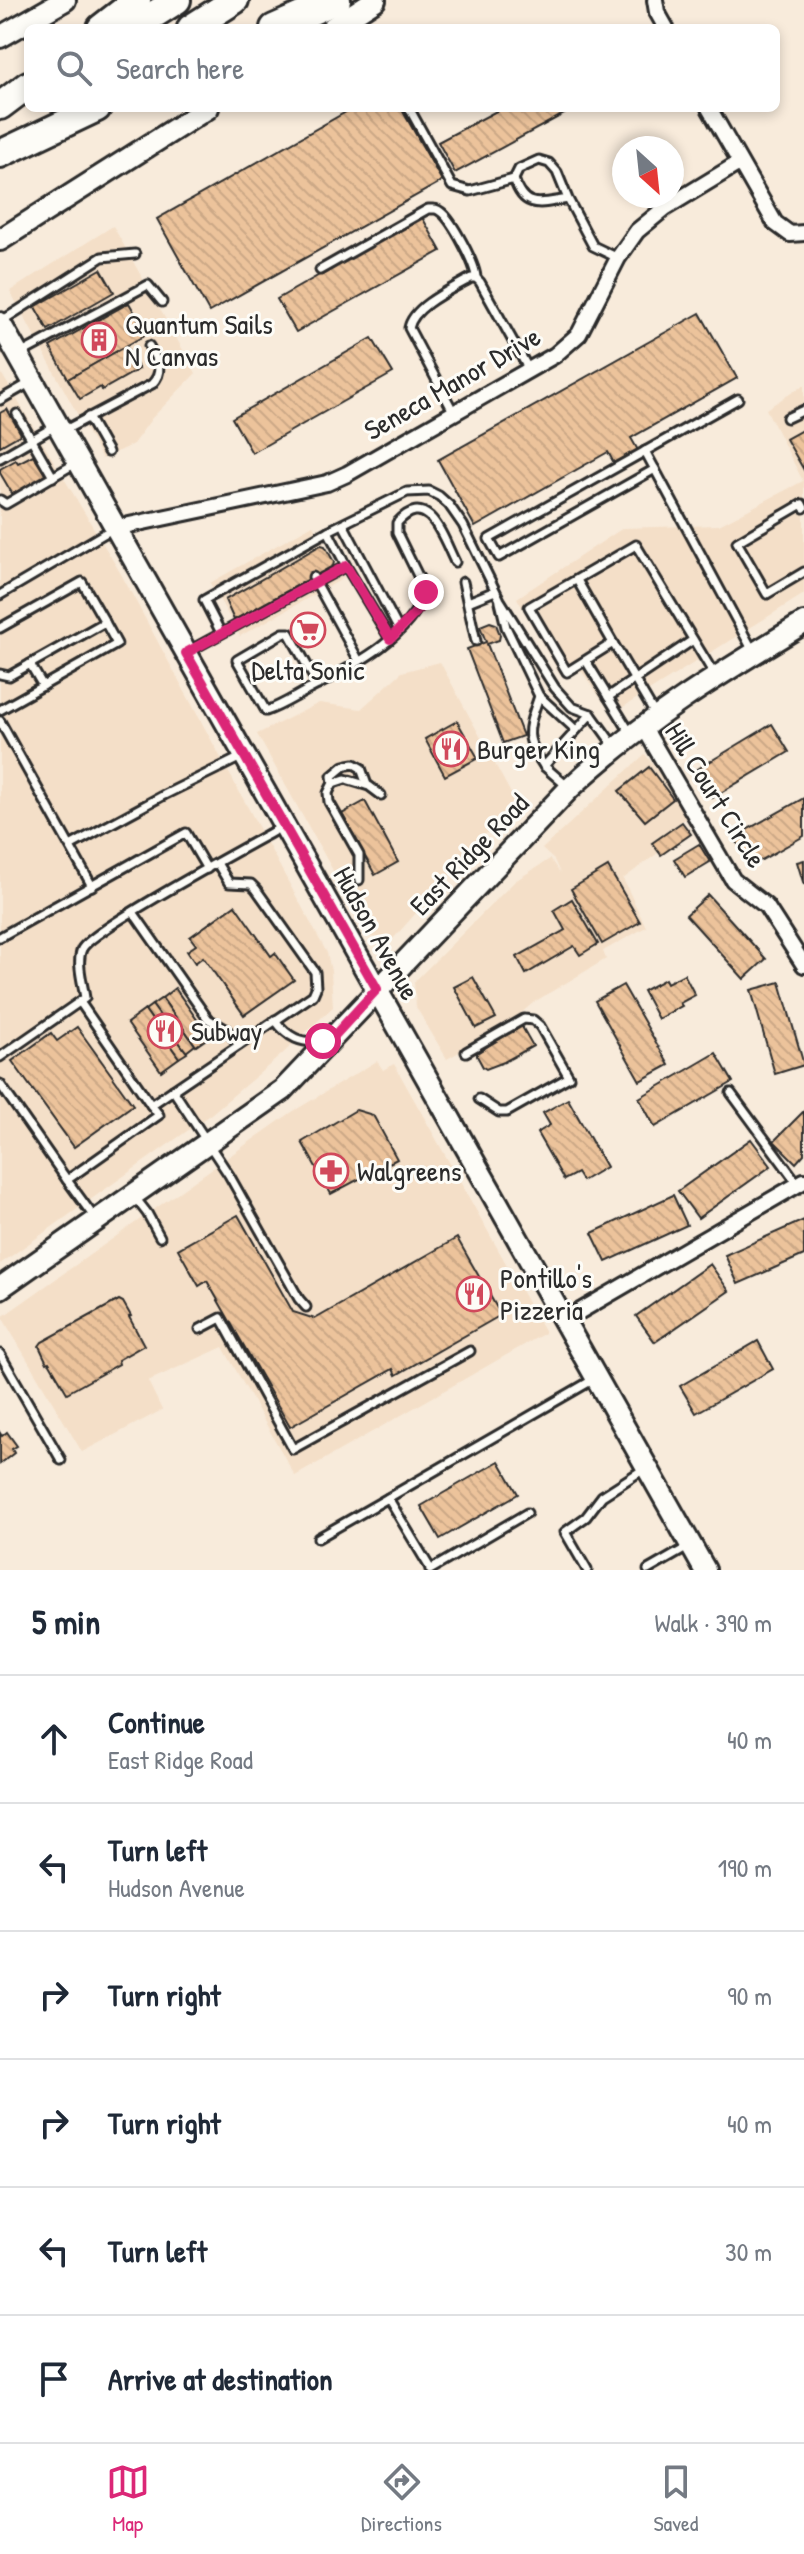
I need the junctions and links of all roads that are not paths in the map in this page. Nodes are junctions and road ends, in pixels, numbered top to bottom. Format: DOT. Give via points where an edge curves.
graph roads {
  1 [pos="65,0"];
  2 [pos="137,0"];
  3 [pos="177,0"];
  4 [pos="235,0"];
  5 [pos="337,0"];
  6 [pos="375,0"];
  7 [pos="655,0"];
  8 [pos="38,7"];
  9 [pos="106,24"];
  10 [pos="139,24"];
  11 [pos="197,24"];
  12 [pos="283,24"];
  13 [pos="338,24"];
  14 [pos="664,24"];
  15 [pos="0,37"];
  16 [pos="24,88"];
  17 [pos="24,97"];
  18 [pos="0,109"];
  19 [pos="59,112"];
  20 [pos="88,112"];
  21 [pos="202,112"];
  22 [pos="411,112"];
  23 [pos="711,112"];
  24 [pos="0,152"];
  25 [pos="739,163"];
  26 [pos="514,179"];
  27 [pos="568,199"];
  28 [pos="804,233"];
  29 [pos="0,240"];
  30 [pos="135,254"];
  31 [pos="618,258"];
  32 [pos="320,270"];
  33 [pos="476,278"];
  34 [pos="162,302"];
  35 [pos="0,323"];
  36 [pos="149,346"];
  37 [pos="9,348"];
  38 [pos="529,370"];
  39 [pos="33,381"];
  40 [pos="738,399"];
  41 [pos="0,400"];
  42 [pos="804,410"];
  43 [pos="454,413"];
  44 [pos="17,414"];
  45 [pos="88,417"];
  46 [pos="787,418"];
  47 [pos="59,428"];
  48 [pos="31,440"];
  49 [pos="645,451"];
  50 [pos="108,452"];
  51 [pos="0,458"];
  52 [pos="78,462"];
  53 [pos="655,469"];
  54 [pos="53,477"];
  55 [pos="0,500"];
  56 [pos="804,508"];
  57 [pos="343,524"];
  58 [pos="115,528"];
  59 [pos="328,531"];
  60 [pos="455,562"];
  61 [pos="346,566"];
  62 [pos="804,572"];
  63 [pos="250,575"];
  64 [pos="314,579"];
  65 [pos="577,580"];
  66 [pos="463,582"];
  67 [pos="254,583"];
  68 [pos="233,585"];
  69 [pos="495,591"];
  70 [pos="237,593"];
  71 [pos="0,595"];
  72 [pos="500,600"];
  73 [pos="468,602"];
  74 [pos="105,622"];
  75 [pos="804,623"];
  76 [pos="0,628"];
  77 [pos="399,630"];
  78 [pos="221,633"];
  79 [pos="390,639"];
  80 [pos="693,640"];
  81 [pos="476,641"];
  82 [pos="613,643"];
  83 [pos="754,652"];
  84 [pos="186,653"];
  85 [pos="359,661"];
  86 [pos="586,661"];
  87 [pos="30,664"];
  88 [pos="0,674"];
  89 [pos="715,675"];
  90 [pos="633,679"];
  91 [pos="318,685"];
  92 [pos="43,686"];
  93 [pos="539,696"];
  94 [pos="608,697"];
  95 [pos="0,710"];
  96 [pos="591,714"];
  97 [pos="0,721"];
  98 [pos="576,730"];
  99 [pos="637,731"];
  100 [pos="245,755"];
  101 [pos="544,766"];
  102 [pos="333,783"];
  103 [pos="367,785"];
  104 [pos="569,789"];
  105 [pos="381,795"];
  106 [pos="285,825"];
  107 [pos="70,846"];
  108 [pos="217,863"];
  109 [pos="207,869"];
  110 [pos="359,880"];
  111 [pos="92,886"];
  112 [pos="133,912"];
  113 [pos="0,937"];
  114 [pos="804,965"];
  115 [pos="377,989"];
  116 [pos="80,1002"];
  117 [pos="275,1020"];
  118 [pos="335,1035"];
  119 [pos="239,1045"];
  120 [pos="466,1052"];
  121 [pos="0,1057"];
  122 [pos="0,1084"];
  123 [pos="173,1090"];
  124 [pos="731,1093"];
  125 [pos="479,1099"];
  126 [pos="151,1105"];
  127 [pos="208,1144"];
  128 [pos="67,1180"];
  129 [pos="801,1182"];
  130 [pos="133,1195"];
  131 [pos="97,1220"];
  132 [pos="160,1237"];
  133 [pos="0,1288"];
  134 [pos="306,1307"];
  135 [pos="563,1321"];
  136 [pos="200,1329"];
  137 [pos="470,1351"];
  138 [pos="0,1354"];
  139 [pos="596,1378"];
  140 [pos="61,1460"];
  141 [pos="647,1468"];
  142 [pos="388,1498"];
  143 [pos="527,1513"];
  144 [pos="318,1538"];
  145 [pos="691,1545"];
  146 [pos="430,1569"];
  147 [pos="587,1570"];
  148 [pos="648,1570"];
  149 [pos="705,1570"];
  1 -- 8 [label="main road"];
  2 -- 9 [label="highway"];
  3 -- 10 [label="highway"];
  4 -- 11 [label="highway"];
  5 -- 12 [label="highway"];
  6 -- 13 [label="main road"];
  7 -- 14 [label="street"];
  8 -- 15 [label="main road"];
  16 -- 18 [label="highway"];
  17 -- 18 [label="highway"];
  19 -- 24 [label="highway"];
  20 -- 24 [label="highway"];
  21 -- 29 [label="main road"];
  22 -- 26 [label="lane" via="452,186 470,191"];
  23 -- 25 [label="street"];
  25 -- 28 [label="street" via="779,228"];
  25 -- 31 [label="street, Seneca Manor Drive" via="654,216"];
  26 -- 27 [label="lane" via="526,201"];
  26 -- 27 [label="lane" via="519,169 539,160 549,163"];
  27 -- 31 [label="lane" via="593,246"];
  30 -- 35 [label="lane" via="102,257"];
  31 -- 38 [label="street, Seneca Manor Drive" via="579,334"];
  32 -- 33 [label="lane" via="434,208 446,218 473,263"];
  33 -- 38 [label="lane"];
  33 -- 43 [label="lane" via="417,311 409,328"];
  34 -- 37 [label="lane" via="148,285"];
  35 -- 37 [label="main road, Hudson Avenue"];
  36 -- 45 [label="lane" via="159,377"];
  37 -- 39 [label="main road, Hudson Avenue"];
  38 -- 43 [label="street, Seneca Manor Drive"];
  39 -- 41 [label="lane"];
  39 -- 47 [label="main road, Hudson Avenue"];
  40 -- 49 [label="lane"];
  42 -- 46 [label="lane"];
  43 -- 58 [label="street, Seneca Manor Drive" via="327,483"];
  44 -- 48 [label="lane"];
  45 -- 47 [label="lane"];
  45 -- 50 [label="lane"];
  47 -- 48 [label="lane"];
  47 -- 52 [label="main road, Hudson Avenue"];
  48 -- 51 [label="lane"];
  48 -- 54 [label="lane"];
  49 -- 53 [label="lane"];
  49 -- 53 [label="lane" via="489,539 499,557"];
  52 -- 54 [label="lane"];
  52 -- 58 [label="main road, Hudson Avenue"];
  53 -- 83 [label="lane"];
  54 -- 55 [label="lane" via="6,504"];
  56 -- 62 [label="lane" via="802,504 737,542 767,594"];
  57 -- 59 [label="lane"];
  57 -- 69 [label="lane" via="407,492 429,491 449,505 463,525"];
  57 -- 77 [label="lane"];
  58 -- 71 [label="lane"];
  58 -- 84 [label="main road, Hudson Avenue"];
  59 -- 61 [label="lane"];
  59 -- 63 [label="lane" via="287,560"];
  60 -- 77 [label="lane" via="424,512 413,512 397,523 426,592"];
  61 -- 64 [label="lane"];
  61 -- 79 [label="lane"];
  63 -- 67 [label="lane"];
  63 -- 68 [label="lane"];
  64 -- 78 [label="lane"];
  64 -- 85 [label="lane"];
  65 -- 80 [label="lane" via="636,545"];
  65 -- 82 [label="lane"];
  65 -- 86 [label="lane" via="529,607 567,672"];
  66 -- 73 [label="lane"];
  68 -- 70 [label="lane"];
  68 -- 78 [label="lane" via="204,600"];
  69 -- 72 [label="lane"];
  69 -- 73 [label="lane"];
  72 -- 93 [label="lane" via="506,627"];
  72 -- 96 [label="lane" via="555,688 572,707"];
  73 -- 81 [label="lane"];
  74 -- 76 [label="lane" via="82,582"];
  74 -- 87 [label="lane"];
  74 -- 92 [label="lane" via="117,644"];
  75 -- 83 [label="main road, East Ridge Road"];
  77 -- 79 [label="lane"];
  78 -- 84 [label="lane"];
  79 -- 85 [label="lane"];
  80 -- 89 [label="lane"];
  80 -- 90 [label="lane"];
  82 -- 86 [label="lane"];
  82 -- 90 [label="lane"];
  83 -- 89 [label="main road, East Ridge Road"];
  84 -- 100 [label="main road, Hudson Avenue"];
  85 -- 91 [label="lane"];
  86 -- 94 [label="lane"];
  87 -- 88 [label="lane" via="9,676"];
  87 -- 92 [label="lane"];
  89 -- 99 [label="main road, East Ridge Road"];
  90 -- 94 [label="lane"];
  90 -- 99 [label="lane"];
  91 -- 91 [label="lane" via="266,711 237,660 289,633"];
  92 -- 95 [label="lane"];
  93 -- 98 [label="lane"];
  93 -- 101 [label="lane" via="529,741"];
  94 -- 99 [label="lane"];
  96 -- 98 [label="lane"];
  96 -- 99 [label="lane"];
  97 -- 107 [label="lane"];
  98 -- 101 [label="lane"];
  99 -- 104 [label="main road, East Ridge Road"];
  99 -- 114 [label="street, Hill Court Circle" via="733,880 766,906"];
  100 -- 106 [label="main road, Hudson Avenue"];
  100 -- 107 [label="lane"];
  101 -- 104 [label="lane"];
  102 -- 103 [label="lane" via="347,779"];
  102 -- 103 [label="lane" via="332,776 354,764"];
  102 -- 110 [label="lane" via="329,802 359,855"];
  103 -- 105 [label="lane"];
  104 -- 115 [label="main road, East Ridge Road"];
  106 -- 108 [label="lane"];
  106 -- 115 [label="main road, Hudson Avenue"];
  107 -- 111 [label="lane"];
  108 -- 109 [label="lane"];
  108 -- 117 [label="lane" via="229,883 256,889 317,977 313,995"];
  109 -- 111 [label="lane" via="186,833"];
  109 -- 112 [label="lane"];
  111 -- 113 [label="lane"];
  112 -- 116 [label="lane" via="82,949 85,998"];
  112 -- 119 [label="lane" via="208,1019"];
  115 -- 118 [label="main road, East Ridge Road"];
  115 -- 135 [label="main road, Hudson Avenue"];
  116 -- 121 [label="lane"];
  116 -- 126 [label="lane"];
  117 -- 118 [label="lane" via="298,1041 311,1043"];
  117 -- 119 [label="lane"];
  118 -- 127 [label="main road, East Ridge Road" via="283,1090"];
  119 -- 123 [label="lane"];
  120 -- 125 [label="lane" via="524,1019 533,1020 569,1077 507,1112"];
  122 -- 128 [label="lane"];
  123 -- 126 [label="lane"];
  123 -- 127 [label="lane"];
  124 -- 129 [label="lane"];
  126 -- 128 [label="lane" via="159,1115"];
  127 -- 130 [label="main road, East Ridge Road"];
  127 -- 134 [label="lane"];
  128 -- 131 [label="lane"];
  129 -- 135 [label="street"];
  130 -- 131 [label="main road, East Ridge Road"];
  130 -- 132 [label="lane"];
  131 -- 133 [label="main road, East Ridge Road"];
  135 -- 139 [label="main road, Hudson Avenue"];
  136 -- 137 [label="lane" via="221,1318 293,1449"];
  138 -- 140 [label="lane"];
  139 -- 141 [label="main road, Hudson Avenue"];
  139 -- 142 [label="lane"];
  141 -- 145 [label="main road, Hudson Avenue"];
  141 -- 147 [label="lane" via="602,1496 565,1532"];
  142 -- 144 [label="lane"];
  142 -- 146 [label="lane"];
  143 -- 146 [label="lane"];
  145 -- 148 [label="lane"];
  145 -- 149 [label="main road, Hudson Avenue"];
}
